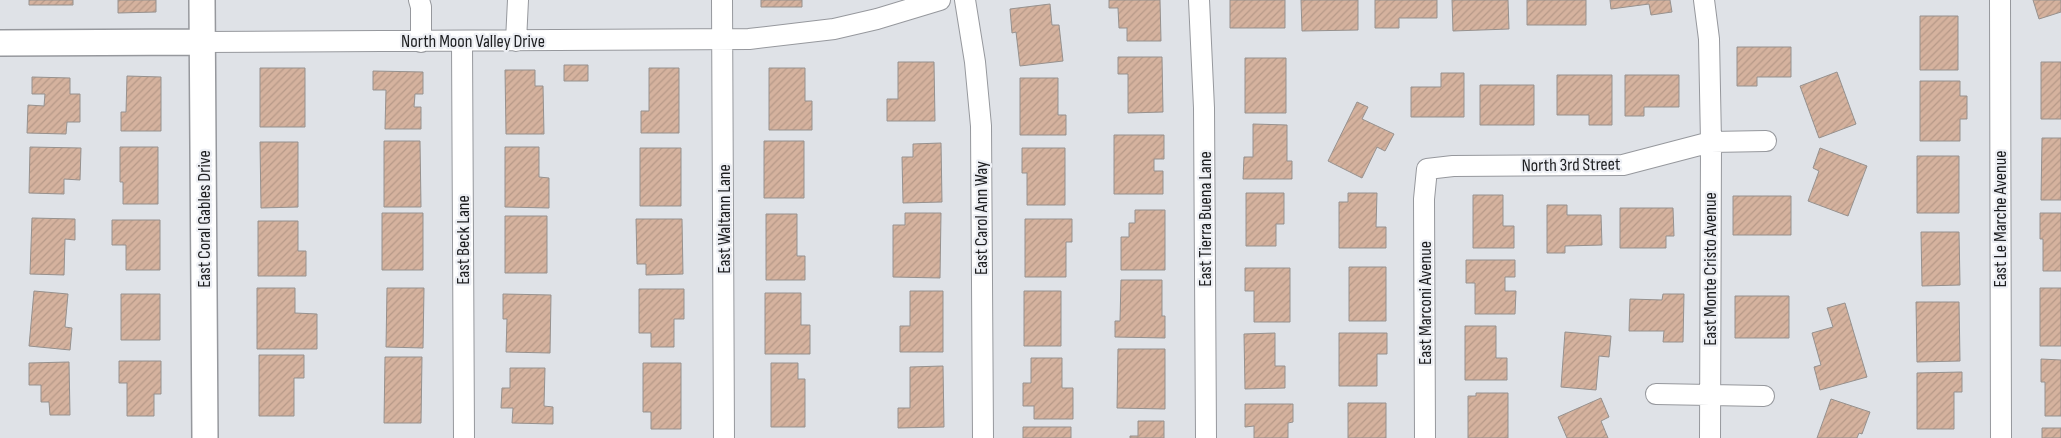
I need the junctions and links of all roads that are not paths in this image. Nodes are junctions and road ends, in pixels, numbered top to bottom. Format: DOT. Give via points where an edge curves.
graph roads {
  1 [pos="202,0"];
  2 [pos="418,0"];
  3 [pos="518,0"];
  4 [pos="722,0"];
  5 [pos="940,0"];
  6 [pos="965,0"];
  7 [pos="1199,0"];
  8 [pos="1704,0"];
  9 [pos="2000,0"];
  10 [pos="723,39"];
  11 [pos="516,41"];
  12 [pos="202,42"];
  13 [pos="421,42"];
  14 [pos="462,42"];
  15 [pos="0,43"];
  16 [pos="1766,141"];
  17 [pos="1711,142"];
  18 [pos="1428,169"];
  19 [pos="1656,394"];
  20 [pos="1710,395"];
  21 [pos="1764,396"];
  22 [pos="205,438"];
  23 [pos="464,438"];
  24 [pos="724,438"];
  25 [pos="983,438"];
  26 [pos="1206,438"];
  27 [pos="1426,438"];
  28 [pos="1710,438"];
  29 [pos="2001,438"];
  1 -- 12 [label="street, East Coral Gables Drive"];
  2 -- 13 [label="street"];
  3 -- 11 [label="street"];
  4 -- 10 [label="street, East Waltann Lane"];
  5 -- 10 [label="street, North Moon Valley Drive" via="834,29 779,37"];
  6 -- 25 [label="street, East Carol Ann Way" via="981,126"];
  7 -- 26 [label="street, East Tierra Buena Lane" via="1204,108"];
  8 -- 17 [label="street, East Monte Cristo Avenue" via="1709,39"];
  9 -- 29 [label="street, East Le Marche Avenue"];
  10 -- 11 [label="street, North Moon Valley Drive"];
  10 -- 24 [label="street, East Waltann Lane"];
  11 -- 14 [label="street, North Moon Valley Drive"];
  12 -- 13 [label="street, North Moon Valley Drive"];
  12 -- 15 [label="street, North Moon Valley Drive"];
  12 -- 22 [label="street, East Coral Gables Drive"];
  13 -- 14 [label="street, North Moon Valley Drive"];
  14 -- 23 [label="street, East Beck Lane"];
  16 -- 17 [label="street"];
  17 -- 18 [label="street, North 3rd Street" via="1623,165 1452,166"];
  17 -- 20 [label="street, East Monte Cristo Avenue"];
  18 -- 27 [label="street, East Marconi Avenue" via="1424,198"];
  19 -- 20 [label="street"];
  20 -- 21 [label="street"];
  20 -- 28 [label="street, East Monte Cristo Avenue"];
}
